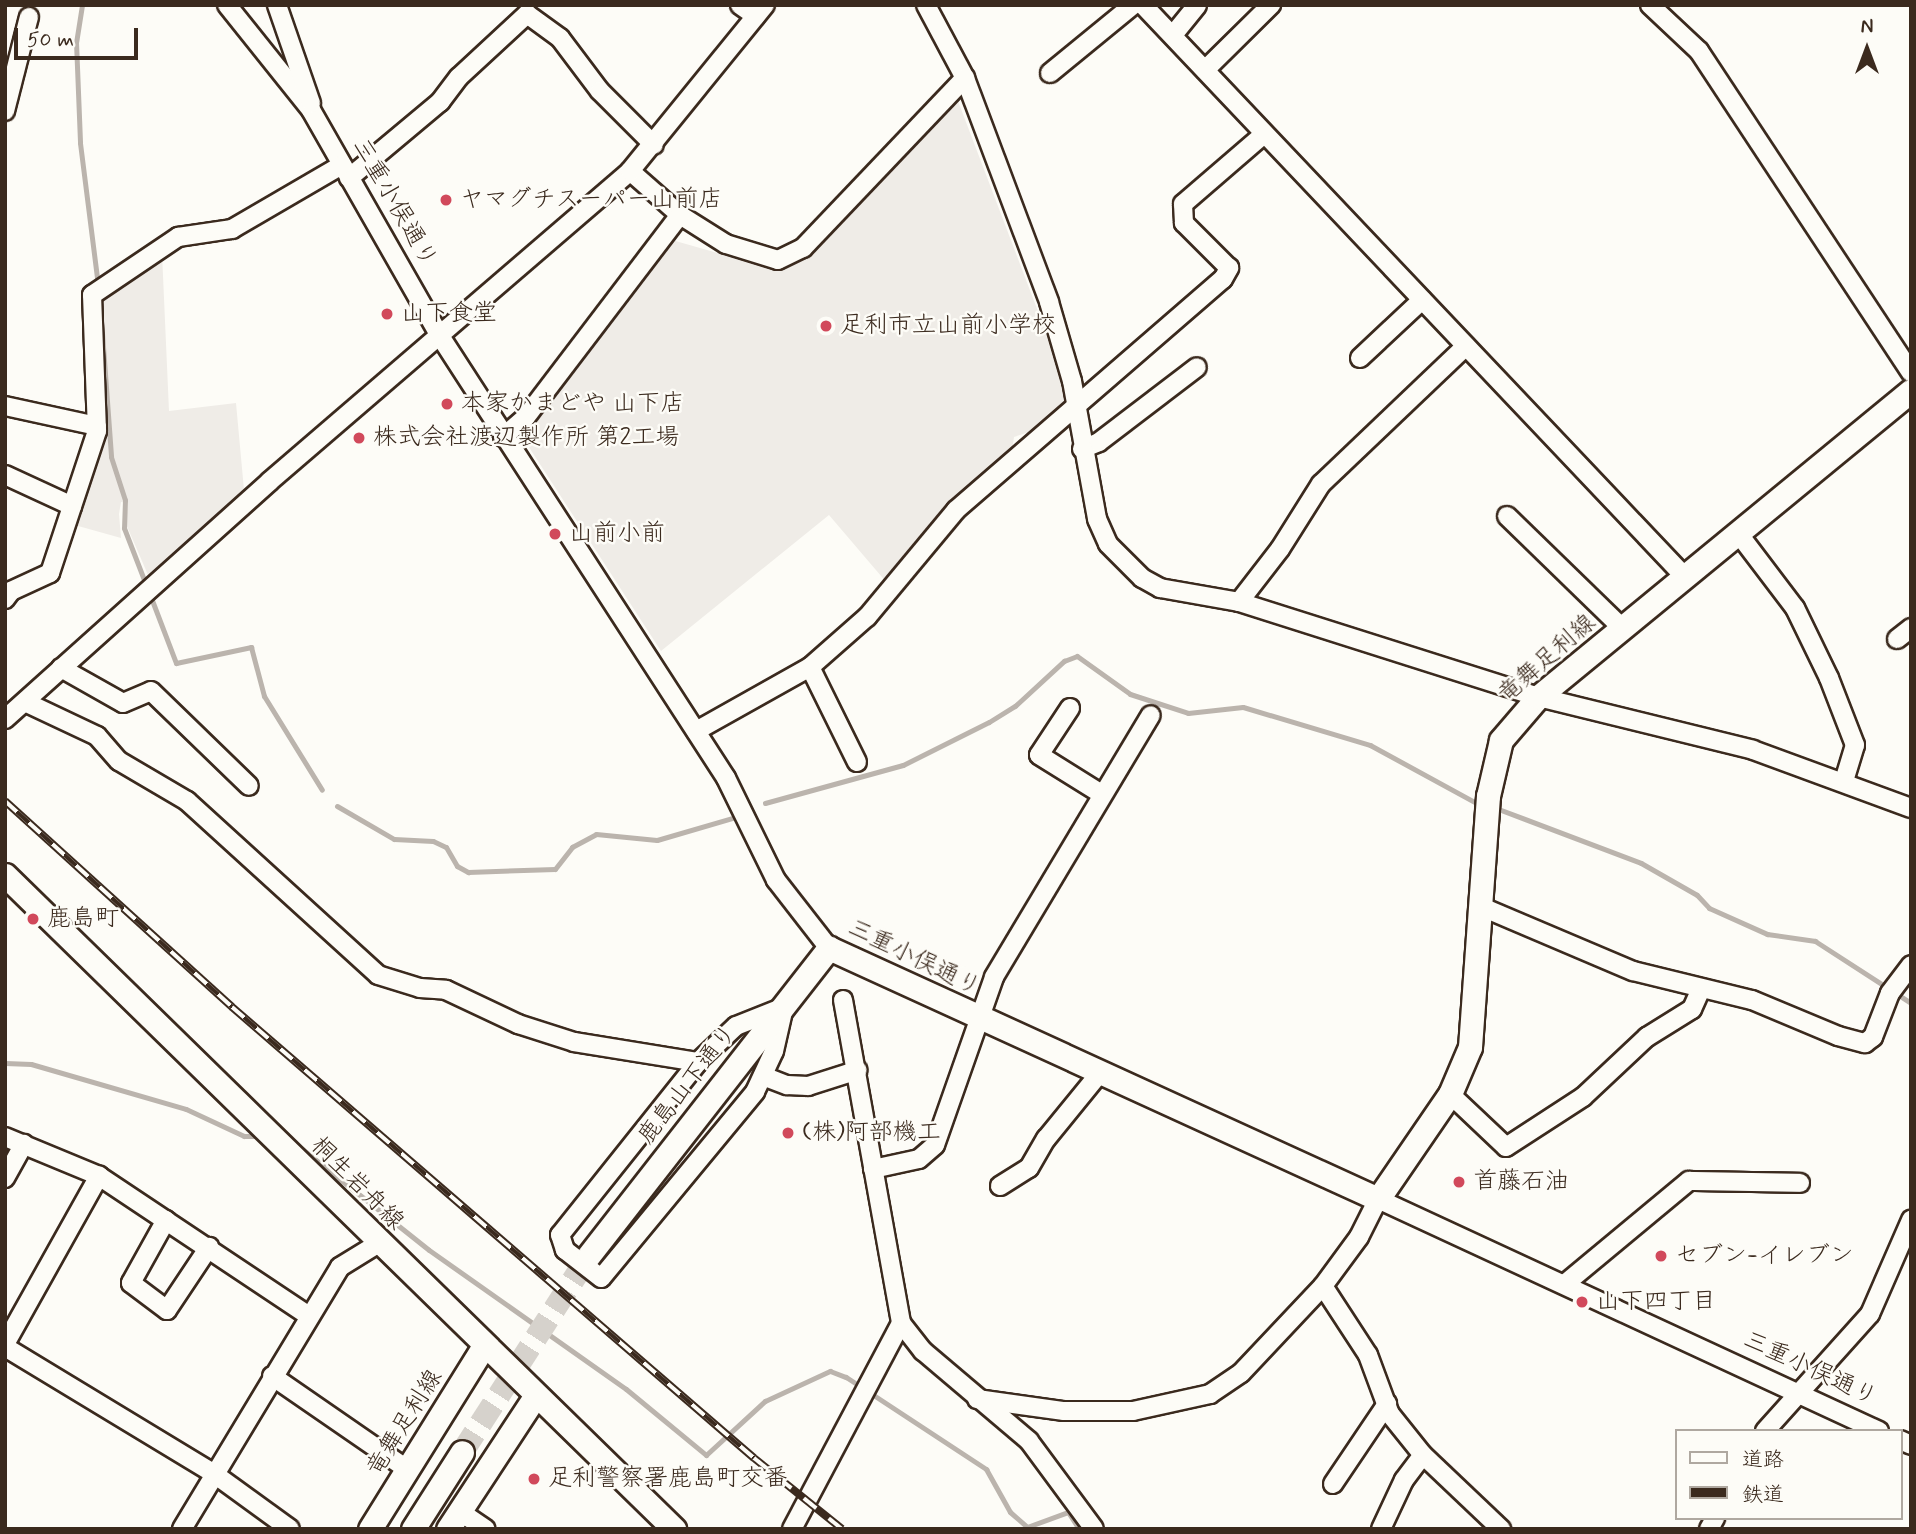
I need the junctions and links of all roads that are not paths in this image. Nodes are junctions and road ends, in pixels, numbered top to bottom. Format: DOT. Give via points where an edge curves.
graph roads {
  1 [pos="227,5"];
  2 [pos="277,5"];
  3 [pos="740,5"];
  4 [pos="926,5"];
  5 [pos="1133,5"];
  6 [pos="1143,5"];
  7 [pos="1198,5"];
  8 [pos="1271,5"];
  9 [pos="1650,5"];
  10 [pos="526,10"];
  11 [pos="761,10"];
  12 [pos="29,17"];
  13 [pos="1174,35"];
  14 [pos="1205,70"];
  15 [pos="1050,73"];
  16 [pos="965,78"];
  17 [pos="5,110"];
  18 [pos="311,110"];
  19 [pos="1264,134"];
  20 [pos="654,145"];
  21 [pos="630,171"];
  22 [pos="346,172"];
  23 [pos="680,215"];
  24 [pos="1422,300"];
  25 [pos="439,334"];
  26 [pos="1466,346"];
  27 [pos="1360,358"];
  28 [pos="1197,367"];
  29 [pos="1911,372"];
  30 [pos="1911,391"];
  31 [pos="5,406"];
  32 [pos="1074,406"];
  33 [pos="97,426"];
  34 [pos="503,437"];
  35 [pos="1082,450"];
  36 [pos="5,475"];
  37 [pos="72,506"];
  38 [pos="1507,516"];
  39 [pos="1738,533"];
  40 [pos="1685,577"];
  41 [pos="5,599"];
  42 [pos="1239,602"];
  43 [pos="1622,628"];
  44 [pos="810,667"];
  45 [pos="61,668"];
  46 [pos="1538,696"];
  47 [pos="25,702"];
  48 [pos="1070,708"];
  49 [pos="1151,715"];
  50 [pos="5,719"];
  51 [pos="696,732"];
  52 [pos="857,762"];
  53 [pos="1844,782"];
  54 [pos="248,786"];
  55 [pos="1100,793"];
  56 [pos="1911,808"];
  57 [pos="5,875"];
  58 [pos="1482,907"];
  59 [pos="829,948"];
  60 [pos="1911,965"];
  61 [pos="1700,991"];
  62 [pos="843,1000"];
  63 [pos="784,1007"];
  64 [pos="977,1018"];
  65 [pos="698,1062"];
  66 [pos="858,1070"];
  67 [pos="1099,1074"];
  68 [pos="763,1076"];
  69 [pos="1450,1094"];
  70 [pos="5,1137"];
  71 [pos="24,1144"];
  72 [pos="873,1169"];
  73 [pos="99,1176"];
  74 [pos="5,1178"];
  75 [pos="1800,1183"];
  76 [pos="1000,1186"];
  77 [pos="1378,1199"];
  78 [pos="166,1220"];
  79 [pos="1911,1220"];
  80 [pos="379,1243"];
  81 [pos="209,1247"];
  82 [pos="589,1255"];
  83 [pos="1566,1283"];
  84 [pos="1323,1286"];
  85 [pos="309,1316"];
  86 [pos="901,1323"];
  87 [pos="5,1346"];
  88 [pos="484,1346"];
  89 [pos="272,1376"];
  90 [pos="1800,1394"];
  91 [pos="536,1395"];
  92 [pos="977,1399"];
  93 [pos="1387,1404"];
  94 [pos="1767,1429"];
  95 [pos="1875,1429"];
  96 [pos="462,1452"];
  97 [pos="1423,1455"];
  98 [pos="407,1469"];
  99 [pos="213,1473"];
  100 [pos="1333,1484"];
  101 [pos="454,1520"];
  102 [pos="182,1529"];
  103 [pos="290,1529"];
  104 [pos="370,1529"];
  105 [pos="413,1529"];
  106 [pos="486,1529"];
  107 [pos="674,1529"];
  108 [pos="792,1529"];
  109 [pos="1094,1529"];
  110 [pos="1381,1529"];
  111 [pos="1501,1529"];
  1 -- 18 [label="street, 三重小俣通り"];
  2 -- 18 [label="street" via="308,89"];
  3 -- 11 [label="street"];
  4 -- 16 [label="street"];
  5 -- 15 [label="street"];
  6 -- 13 [label="street"];
  7 -- 13 [label="street"];
  8 -- 14 [label="street"];
  9 -- 29 [label="street" via="1699,51"];
  10 -- 20 [label="street" via="560,38 600,91"];
  10 -- 22 [label="street" via="440,102"];
  11 -- 20 [label="street"];
  12 -- 17 [label="street"];
  13 -- 14 [label="street"];
  14 -- 19 [label="street"];
  16 -- 23 [label="street" via="803,248 778,260 726,244"];
  16 -- 32 [label="street" via="1049,302 1072,381"];
  18 -- 22 [label="street, 三重小俣通り"];
  19 -- 24 [label="street"];
  19 -- 32 [label="street" via="1183,204 1184,223 1229,268 1223,279"];
  20 -- 21 [label="street"];
  21 -- 23 [label="street"];
  21 -- 25 [label="street"];
  22 -- 25 [label="street, 三重小俣通り"];
  22 -- 33 [label="street" via="232,229 178,237 93,295"];
  23 -- 34 [label="street" via="526,417"];
  24 -- 26 [label="street"];
  24 -- 27 [label="street"];
  25 -- 34 [label="street, 三重小俣通り"];
  25 -- 45 [label="street"];
  26 -- 40 [label="street"];
  26 -- 42 [label="street" via="1321,484"];
  28 -- 35 [label="street"];
  30 -- 39 [label="main road, 竜舞足利線"];
  31 -- 33 [label="street"];
  32 -- 35 [label="street"];
  32 -- 44 [label="street" via="956,510 867,617"];
  33 -- 37 [label="street"];
  34 -- 51 [label="street, 三重小俣通り"];
  35 -- 42 [label="street" via="1097,519 1108,544 1124,562 1160,588"];
  36 -- 37 [label="street"];
  37 -- 41 [label="street" via="50,573 11,591"];
  38 -- 43 [label="street"];
  39 -- 40 [label="main road, 竜舞足利線"];
  39 -- 53 [label="street" via="1795,608 1829,678 1855,745"];
  40 -- 43 [label="main road, 竜舞足利線"];
  42 -- 46 [label="street"];
  43 -- 46 [label="main road, 竜舞足利線"];
  44 -- 51 [label="street"];
  44 -- 52 [label="street"];
  45 -- 47 [label="street"];
  45 -- 54 [label="street" via="123,703 151,691"];
  46 -- 53 [label="street" via="1753,750"];
  46 -- 58 [label="main road, 竜舞足利線" via="1507,731 1496,758"];
  47 -- 50 [label="street"];
  47 -- 65 [label="street" via="97,736 119,761 187,801 378,975 420,988 446,990 518,1024 574,1042"];
  48 -- 55 [label="street" via="1039,755"];
  49 -- 55 [label="street"];
  51 -- 59 [label="street, 三重小俣通り" via="726,778 776,880"];
  53 -- 56 [label="street"];
  55 -- 64 [label="street" via="1014,936"];
  57 -- 80 [label="main road, 桐生岩舟線"];
  58 -- 61 [label="street" via="1562,944"];
  58 -- 69 [label="main road, 竜舞足利線" via="1470,1047"];
  59 -- 63 [label="main road, 鹿島山下通り"];
  59 -- 64 [label="main road, 三重小俣通り"];
  60 -- 61 [label="street" via="1890,993 1873,1037 1866,1043 1838,1037 1752,1000"];
  61 -- 69 [label="street" via="1692,1009 1647,1037 1583,1097 1506,1147"];
  62 -- 66 [label="street"];
  63 -- 65 [label="street" via="736,1026"];
  63 -- 68 [label="street"];
  63 -- 82 [label="main road, 鹿島山下通り"];
  64 -- 67 [label="main road, 三重小俣通り"];
  64 -- 72 [label="street" via="944,1129 935,1145 919,1159"];
  65 -- 68 [label="street" via="560,1236 565,1250 601,1278"];
  66 -- 68 [label="street" via="808,1086 787,1085"];
  66 -- 72 [label="street"];
  67 -- 76 [label="street" via="1046,1139 1029,1168"];
  67 -- 77 [label="main road, 三重小俣通り"];
  69 -- 77 [label="main road, 竜舞足利線"];
  70 -- 71 [label="street"];
  71 -- 73 [label="street"];
  71 -- 74 [label="street"];
  72 -- 86 [label="street"];
  73 -- 78 [label="street"];
  73 -- 87 [label="street"];
  75 -- 83 [label="street" via="1689,1181"];
  77 -- 83 [label="street, 三重小俣通り"];
  77 -- 84 [label="street" via="1359,1237"];
  78 -- 81 [label="street"];
  78 -- 81 [label="street" via="131,1283 167,1310"];
  79 -- 90 [label="street" via="1870,1314"];
  80 -- 85 [label="street" via="340,1267"];
  80 -- 88 [label="main road, 桐生岩舟線"];
  81 -- 85 [label="street"];
  83 -- 90 [label="street, 三重小俣通り"];
  84 -- 92 [label="street" via="1241,1373 1210,1394 1180,1404 1133,1411 1064,1411"];
  84 -- 93 [label="street" via="1368,1354"];
  85 -- 89 [label="street"];
  86 -- 92 [label="street" via="923,1351"];
  86 -- 108 [label="street"];
  87 -- 99 [label="street"];
  88 -- 91 [label="main road, 桐生岩舟線"];
  88 -- 98 [label="main road, 竜舞足利線"];
  89 -- 98 [label="street"];
  89 -- 99 [label="street"];
  90 -- 94 [label="street"];
  90 -- 95 [label="street, 三重小俣通り"];
  91 -- 101 [label="main road"];
  91 -- 107 [label="main road, 桐生岩舟線"];
  92 -- 109 [label="street" via="1029,1441"];
  93 -- 97 [label="street"];
  93 -- 100 [label="street"];
  96 -- 105 [label="main road"];
  97 -- 110 [label="street" via="1404,1480"];
  97 -- 111 [label="street"];
  98 -- 104 [label="main road, 竜舞足利線"];
  99 -- 102 [label="street"];
  99 -- 103 [label="street"];
  101 -- 106 [label="street"];
}
